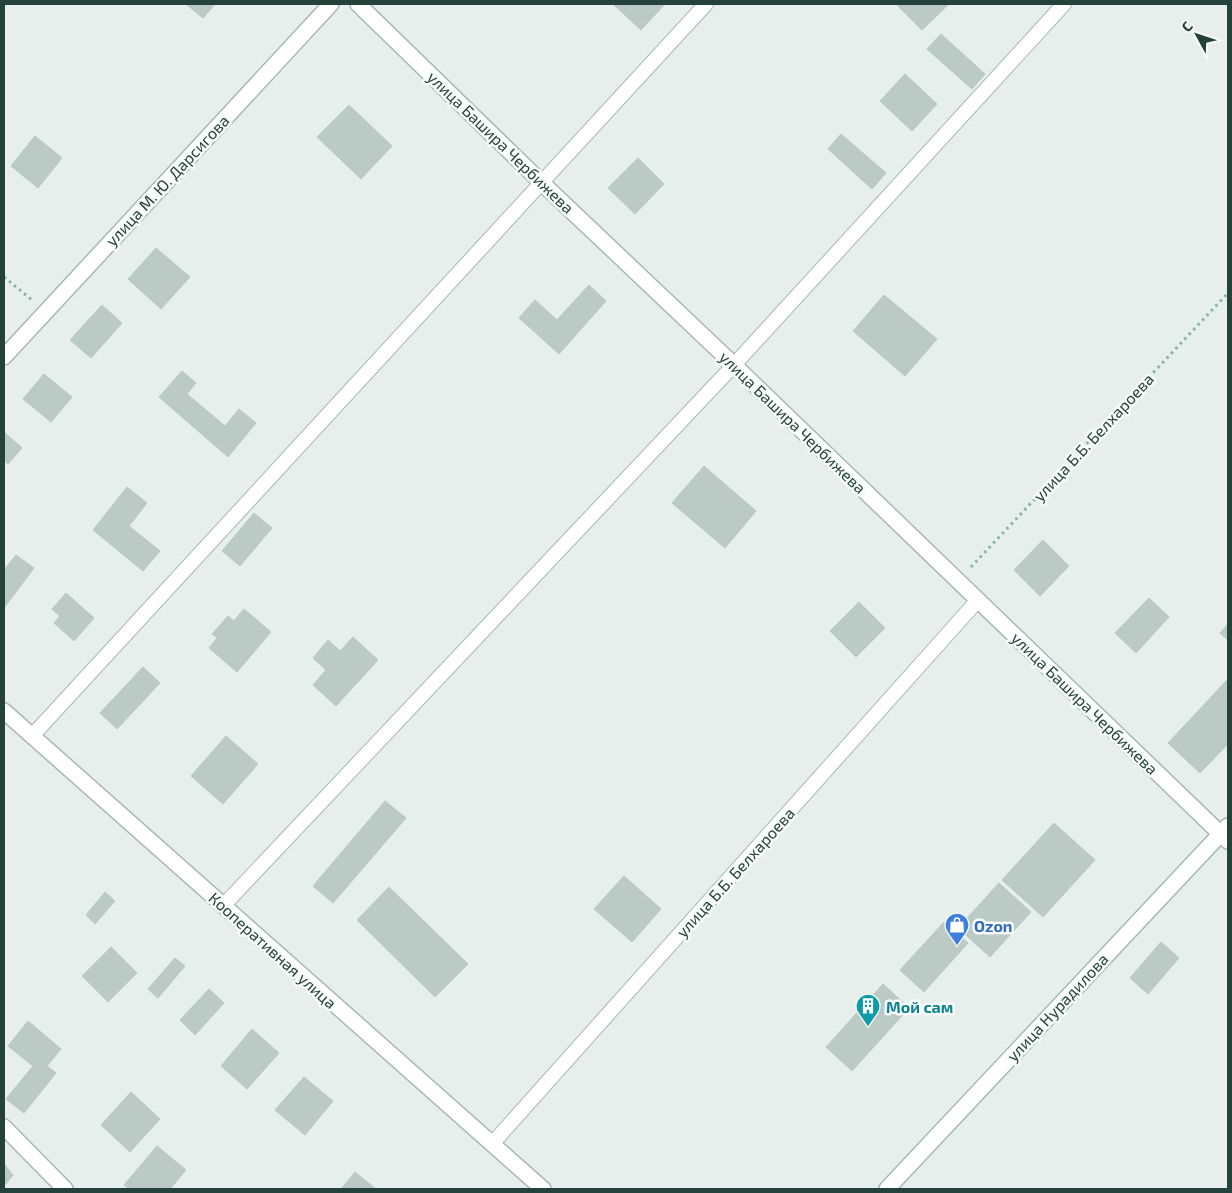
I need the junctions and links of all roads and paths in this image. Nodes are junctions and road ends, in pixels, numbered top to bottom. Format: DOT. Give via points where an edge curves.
graph roads {
  1 [pos="331,4"];
  2 [pos="358,4"];
  3 [pos="706,4"];
  4 [pos="1060,5"];
  5 [pos="542,183"];
  6 [pos="4,277"];
  7 [pos="1228,293"];
  8 [pos="46,311"];
  9 [pos="4,357"];
  10 [pos="734,365"];
  11 [pos="958,581"];
  12 [pos="978,600"];
  13 [pos="4,711"];
  14 [pos="32,736"];
  15 [pos="1226,833"];
  16 [pos="223,906"];
  17 [pos="4,1127"];
  18 [pos="492,1144"];
  19 [pos="65,1189"];
  20 [pos="543,1189"];
  21 [pos="886,1189"];
  1 -- 8 [label="street, улица М. Ю. Дарсигова"];
  2 -- 5 [label="street, улица Башира Чербижева"];
  3 -- 5 [label="lane"];
  4 -- 10 [label="lane"];
  5 -- 10 [label="street, улица Башира Чербижева"];
  5 -- 14 [label="lane"];
  6 -- 8 [label="path"];
  7 -- 11 [label="path, улица Б.Б. Белхароева"];
  8 -- 9 [label="street, улица М. Ю. Дарсигова"];
  10 -- 11 [label="street, улица Башира Чербижева"];
  10 -- 16 [label="lane"];
  11 -- 12 [label="street, улица Башира Чербижева"];
  12 -- 15 [label="street, улица Башира Чербижева"];
  12 -- 18 [label="lane, улица Б.Б. Белхароева"];
  13 -- 14 [label="street, Кооперативная улица"];
  14 -- 16 [label="street, Кооперативная улица"];
  15 -- 21 [label="street, улица Нурадилова"];
  16 -- 18 [label="street, Кооперативная улица"];
  17 -- 19 [label="street"];
  18 -- 20 [label="street, Кооперативная улица"];
}
